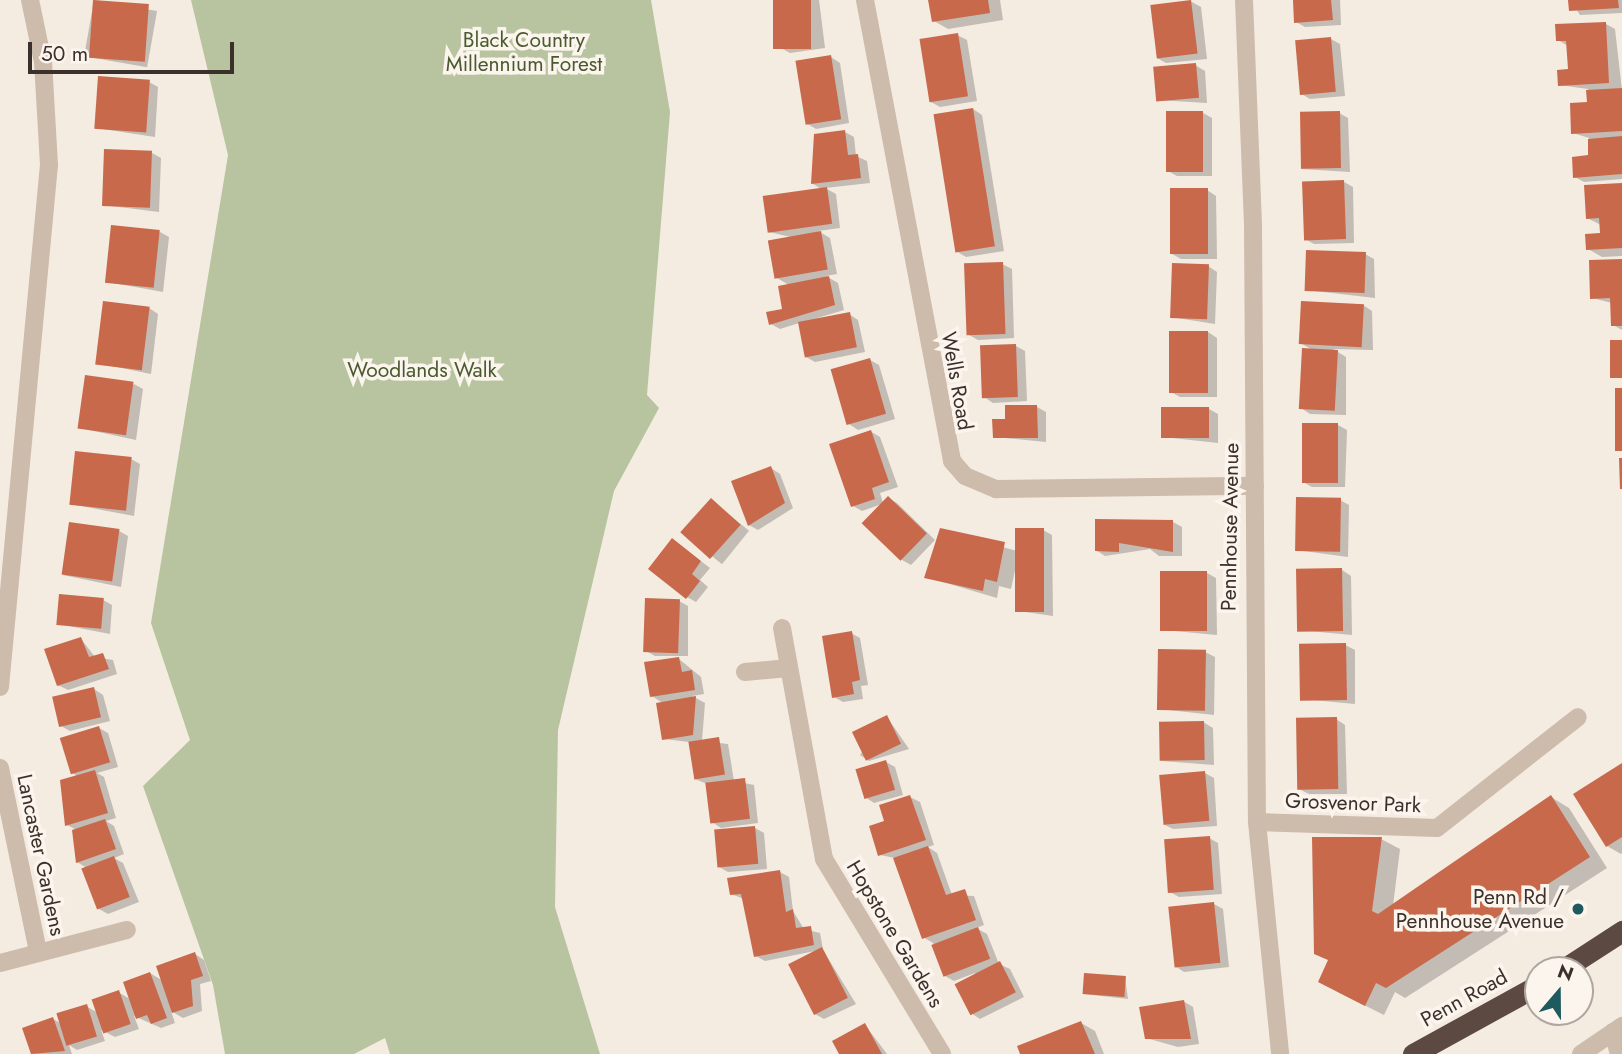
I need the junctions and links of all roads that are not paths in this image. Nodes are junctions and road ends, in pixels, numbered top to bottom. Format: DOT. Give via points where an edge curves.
graph roads {
  1 [pos="30,0"];
  2 [pos="865,0"];
  3 [pos="1244,0"];
  4 [pos="1255,486"];
  5 [pos="782,628"];
  6 [pos="788,668"];
  7 [pos="745,672"];
  8 [pos="0,688"];
  9 [pos="1578,717"];
  10 [pos="0,768"];
  11 [pos="1256,822"];
  12 [pos="127,930"];
  13 [pos="1622,931"];
  14 [pos="38,952"];
  15 [pos="1584,956"];
  16 [pos="0,963"];
  17 [pos="1524,993"];
  18 [pos="1618,1029"];
  19 [pos="942,1054"];
  20 [pos="1280,1054"];
  21 [pos="1413,1054"];
  22 [pos="1581,1054"];
  23 [pos="1619,1054"];
  1 -- 8 [label="street" via="43,62 49,164"];
  2 -- 4 [label="street, Wells Road" via="952,461 965,476 996,489"];
  3 -- 4 [label="street, Pennhouse Avenue"];
  4 -- 11 [label="street, Pennhouse Avenue"];
  5 -- 6 [label="street, Hopstone Gardens"];
  6 -- 7 [label="street"];
  6 -- 19 [label="street, Hopstone Gardens" via="824,859"];
  9 -- 11 [label="street, Grosvenor Park" via="1437,828"];
  10 -- 14 [label="street, Lancaster Gardens"];
  11 -- 20 [label="street, Pennhouse Avenue"];
  12 -- 14 [label="street, Lancaster Gardens"];
  13 -- 15 [label="highway"];
  14 -- 16 [label="street, Lancaster Gardens"];
  17 -- 21 [label="highway, Penn Road"];
  18 -- 22 [label="street"];
  18 -- 23 [label="street"];
}
